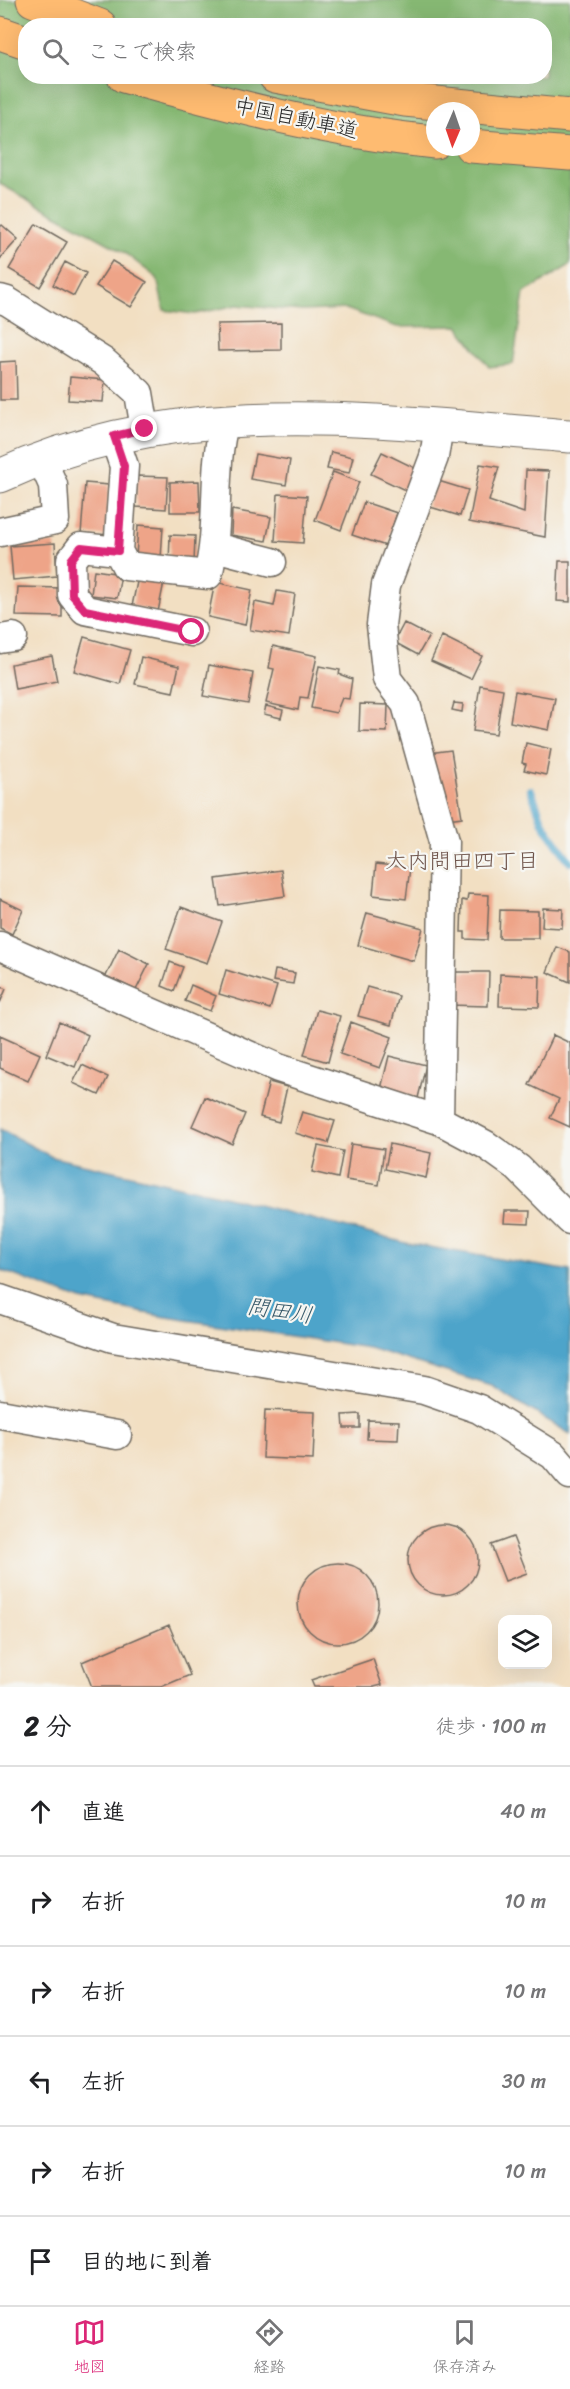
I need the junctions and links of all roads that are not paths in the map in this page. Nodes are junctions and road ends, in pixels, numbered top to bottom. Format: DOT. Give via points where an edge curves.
graph roads {
  1 [pos="33,0"];
  2 [pos="79,18"];
  3 [pos="0,33"];
  4 [pos="18,39"];
  5 [pos="154,84"];
  6 [pos="318,84"];
  7 [pos="570,116"];
  8 [pos="426,141"];
  9 [pos="480,147"];
  10 [pos="570,154"];
  11 [pos="0,299"];
  12 [pos="225,420"];
  13 [pos="439,426"];
  14 [pos="130,433"];
  15 [pos="570,436"];
  16 [pos="40,458"];
  17 [pos="0,476"];
  18 [pos="0,532"];
  19 [pos="216,547"];
  20 [pos="118,551"];
  21 [pos="272,562"];
  22 [pos="192,632"];
  23 [pos="0,946"];
  24 [pos="439,1120"];
  25 [pos="570,1220"];
  26 [pos="0,1299"];
  27 [pos="0,1414"];
  28 [pos="117,1435"];
  29 [pos="570,1475"];
  1 -- 2 [label="highway"];
  3 -- 4 [label="highway"];
  5 -- 8 [label="highway, 中国自動車道" via="257,112"];
  6 -- 7 [label="highway, 中国自動車道" via="405,100"];
  9 -- 10 [label="highway"];
  11 -- 14 [label="street" via="104,362 139,393"];
  12 -- 13 [label="street" via="294,418"];
  12 -- 14 [label="street"];
  12 -- 19 [label="street" via="218,448"];
  13 -- 15 [label="street"];
  13 -- 24 [label="street" via="434,457 386,585 381,625 387,679 406,704 444,841"];
  14 -- 16 [label="street"];
  14 -- 20 [label="street"];
  16 -- 17 [label="street"];
  16 -- 18 [label="street" via="53,485 56,520"];
  19 -- 20 [label="street" via="208,575 138,570 126,566"];
  19 -- 21 [label="street"];
  20 -- 22 [label="street" via="81,547 71,560 72,595 85,610"];
  23 -- 24 [label="street" via="278,1068"];
  24 -- 25 [label="street" via="486,1144 518,1168"];
  26 -- 29 [label="street" via="113,1338 424,1390 479,1409 553,1455"];
  27 -- 28 [label="street"];
}
